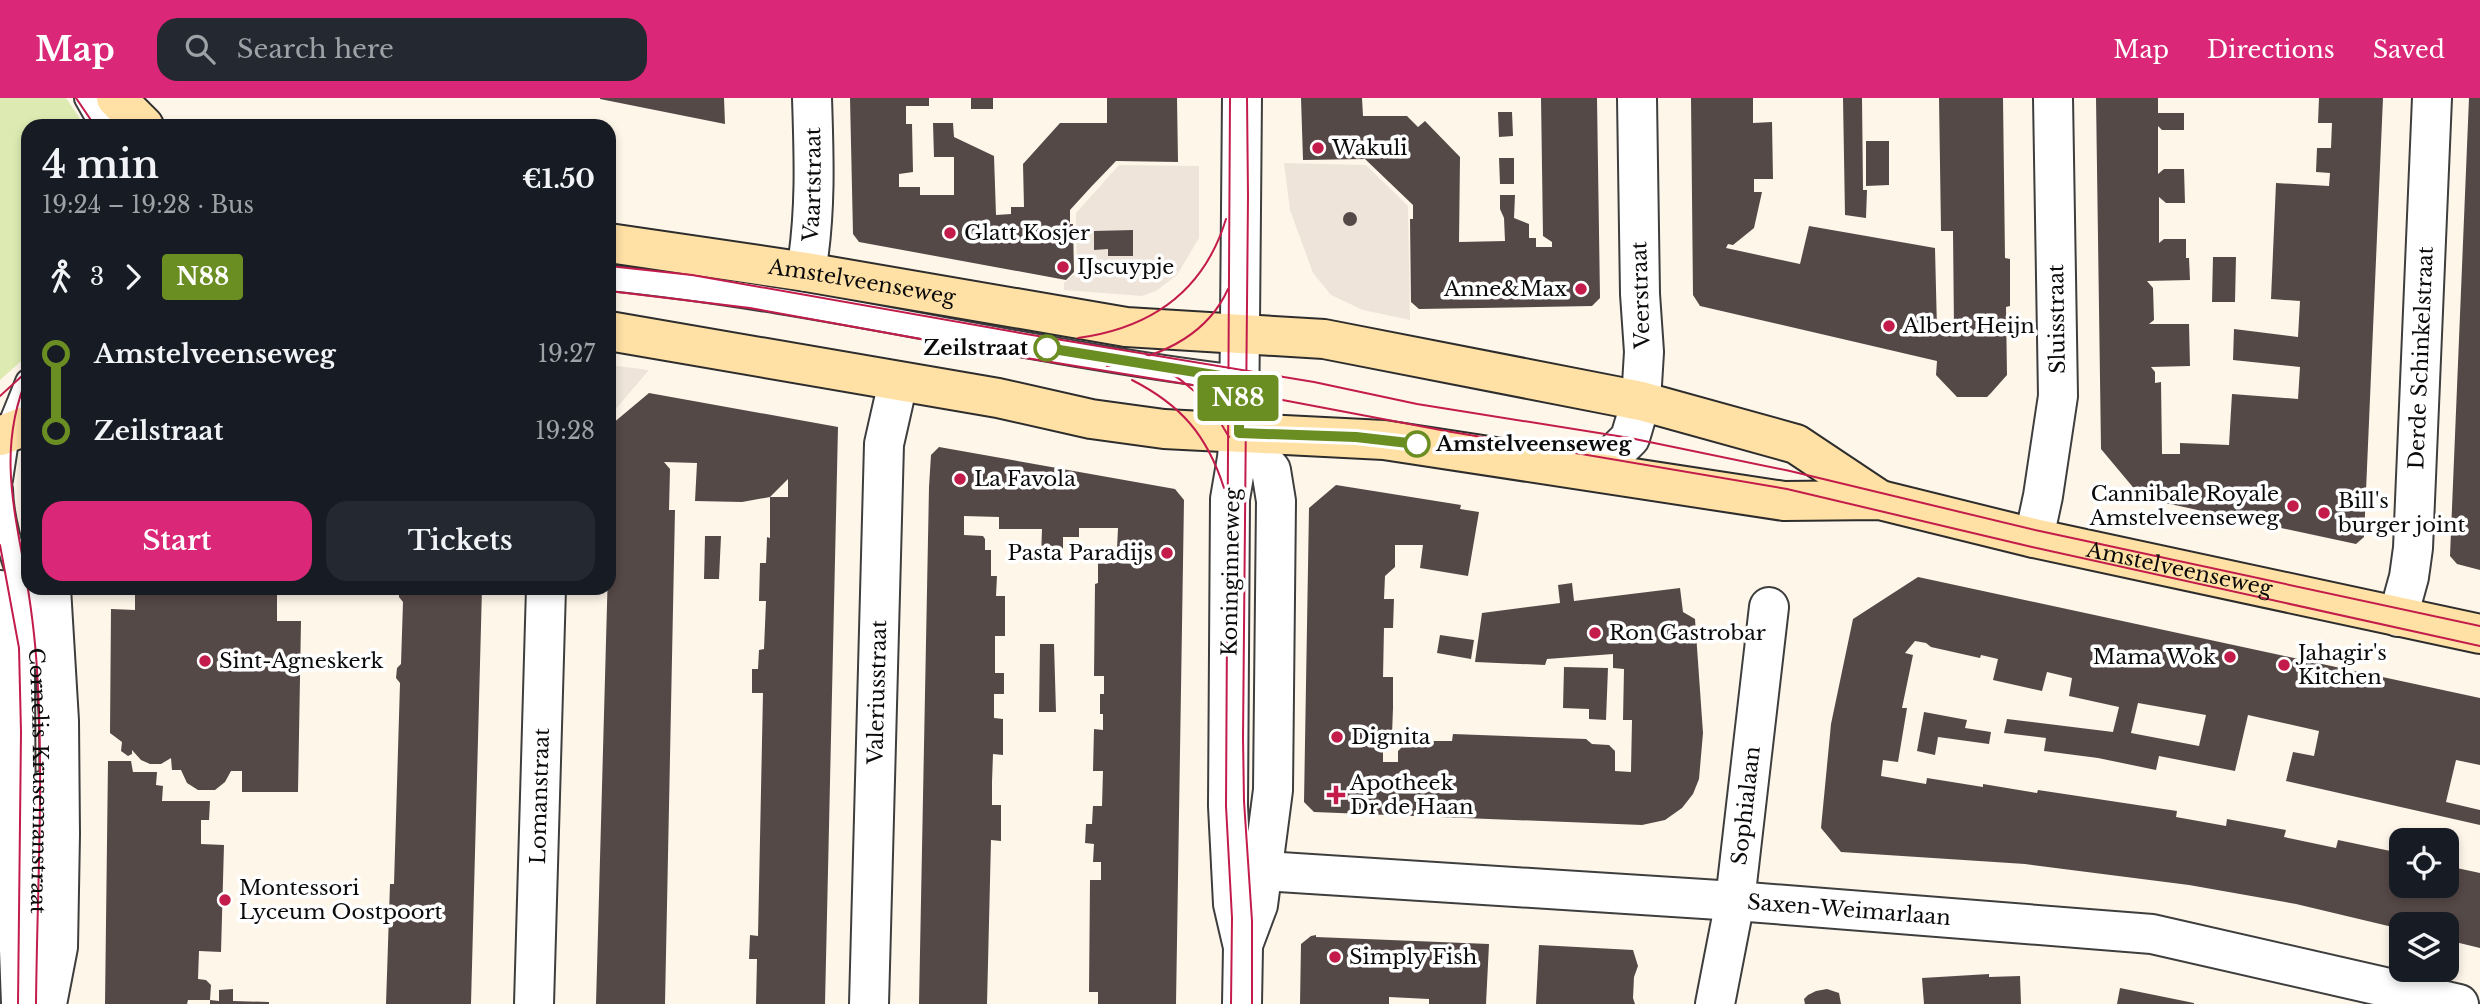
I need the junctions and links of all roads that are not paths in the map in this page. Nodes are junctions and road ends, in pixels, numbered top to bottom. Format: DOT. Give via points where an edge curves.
graph roads {
  1 [pos="87,98"];
  2 [pos="116,98"];
  3 [pos="813,98"];
  4 [pos="1242,98"];
  5 [pos="1637,98"];
  6 [pos="2053,98"];
  7 [pos="2432,98"];
  8 [pos="99,119"];
  9 [pos="137,119"];
  10 [pos="616,244"];
  11 [pos="806,272"];
  12 [pos="616,279"];
  13 [pos="616,332"];
  14 [pos="1239,333"];
  15 [pos="1239,379"];
  16 [pos="898,382"];
  17 [pos="21,398"];
  18 [pos="1641,401"];
  19 [pos="9,425"];
  20 [pos="1239,433"];
  21 [pos="1588,470"];
  22 [pos="0,480"];
  23 [pos="0,489"];
  24 [pos="1880,500"];
  25 [pos="0,503"];
  26 [pos="2034,538"];
  27 [pos="8,588"];
  28 [pos="51,595"];
  29 [pos="547,595"];
  30 [pos="1769,607"];
  31 [pos="2399,617"];
  32 [pos="2480,634"];
  33 [pos="1248,868"];
  34 [pos="1735,901"];
  35 [pos="21,1004"];
  36 [pos="33,1004"];
  37 [pos="47,1004"];
  38 [pos="534,1004"];
  39 [pos="869,1004"];
  40 [pos="1242,1004"];
  41 [pos="1714,1004"];
  42 [pos="2459,1004"];
  1 -- 8 [label="lane"];
  2 -- 9 [label="main road"];
  3 -- 11 [label="street, Vaartstraat" via="812,232"];
  4 -- 14 [label="street"];
  5 -- 18 [label="street, Veerstraat" via="1644,352"];
  6 -- 26 [label="street, Sluisstraat" via="2058,396"];
  7 -- 31 [label="street, Derde Schinkelstraat" via="2413,548"];
  10 -- 11 [label="main road, Amstelveenseweg"];
  11 -- 14 [label="main road, Amstelveenseweg" via="1126,327"];
  12 -- 15 [label="lane, Amstelveenseweg" via="744,295"];
  13 -- 16 [label="main road, Amstelveenseweg"];
  14 -- 15 [label="street"];
  14 -- 18 [label="main road, Amstelveenseweg" via="1324,340"];
  15 -- 20 [label="street"];
  16 -- 20 [label="main road, Amstelveenseweg" via="1091,419"];
  16 -- 39 [label="street, Valeriusstraat" via="884,444"];
  17 -- 19 [label="lane"];
  18 -- 21 [label="street, Veerstraat" via="1630,438 1610,458"];
  18 -- 24 [label="main road, Amstelveenseweg" via="1796,444"];
  19 -- 22 [label="lane"];
  20 -- 21 [label="main road, Amstelveenseweg" via="1384,440"];
  20 -- 33 [label="street, Koninginneweg" via="1271,470 1276,500 1273,790"];
  21 -- 24 [label="main road, Amstelveenseweg" via="1784,502"];
  23 -- 25 [label="lane, Cornelis Krusemanstraat"];
  24 -- 26 [label="main road, Amstelveenseweg"];
  25 -- 27 [label="lane, Cornelis Krusemanstraat"];
  26 -- 31 [label="main road, Amstelveenseweg"];
  27 -- 35 [label="street, Cornelis Krusemanstraat" via="15,667"];
  27 -- 36 [label="lane, Cornelis Krusemanstraat" via="35,626 42,708 39,929"];
  28 -- 37 [label="street, Cornelis Krusemanstraat" via="60,834 58,947"];
  29 -- 38 [label="street, Lomanstraat"];
  30 -- 34 [label="street, Sophialaan"];
  31 -- 32 [label="main road, Amstelveenseweg"];
  33 -- 34 [label="street, Saxen-Weimarlaan"];
  33 -- 40 [label="street, Koninginneweg" via="1258,905 1242,947"];
  34 -- 41 [label="street, Sophialaan"];
  34 -- 42 [label="street, Saxen-Weimarlaan" via="2152,934"];
}
